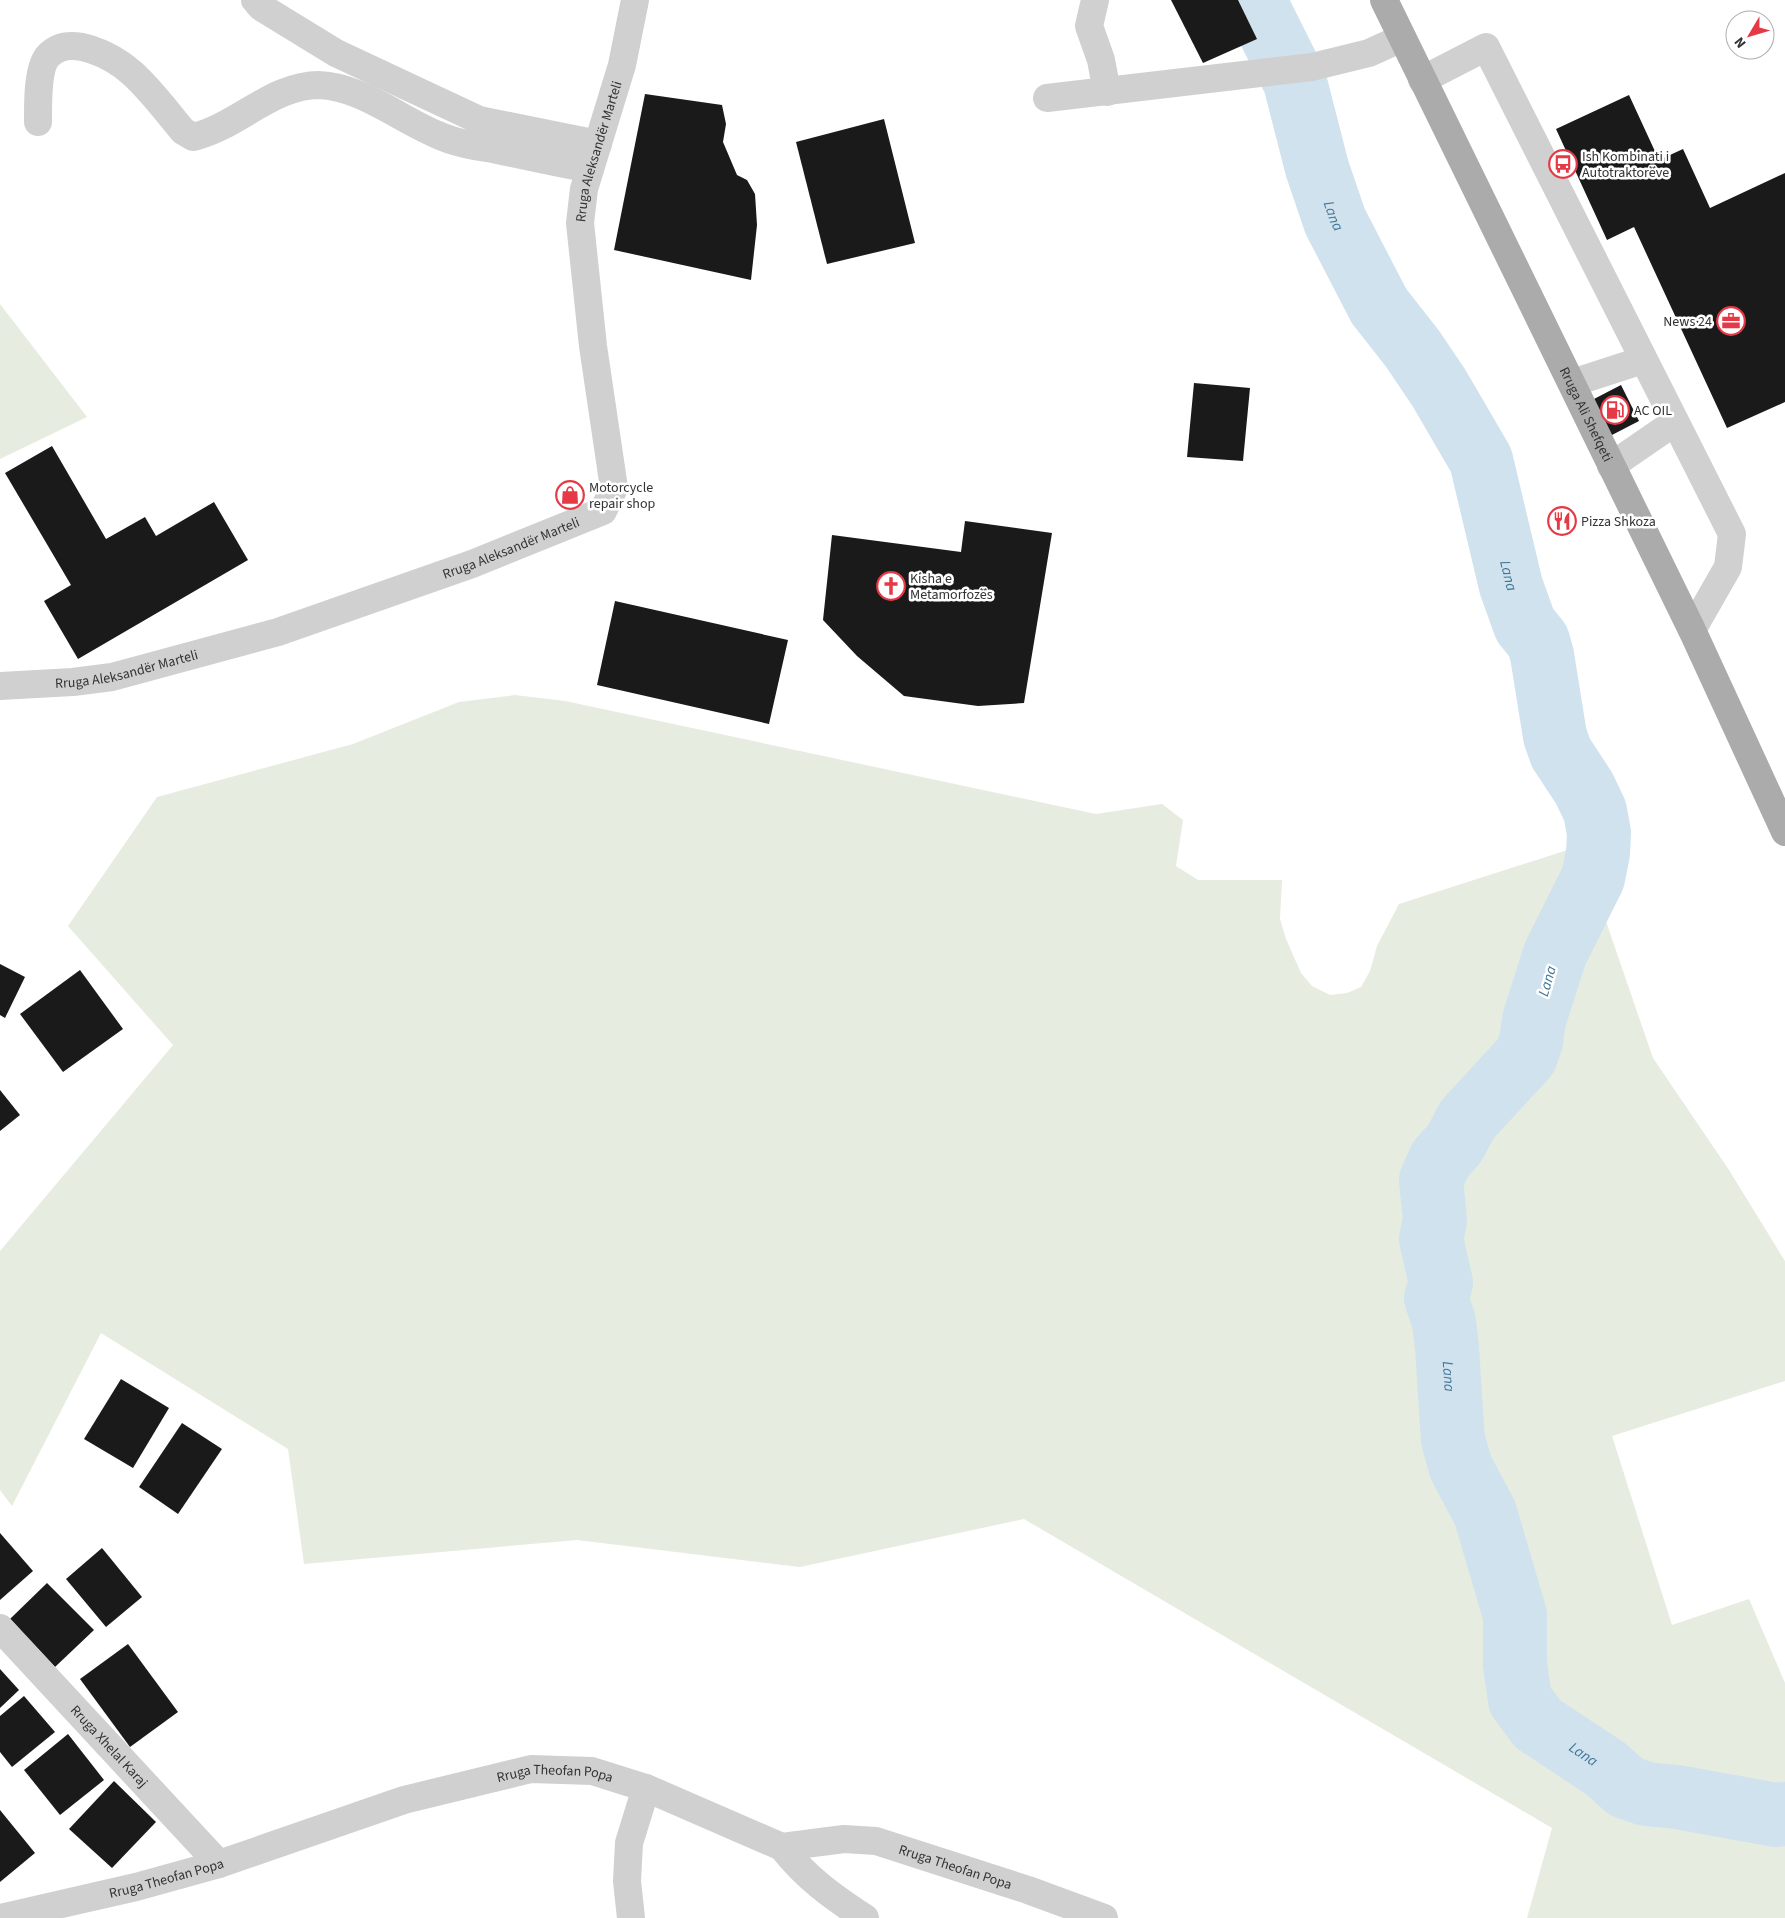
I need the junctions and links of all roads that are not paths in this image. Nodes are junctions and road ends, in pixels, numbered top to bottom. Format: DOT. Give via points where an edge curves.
graph roads {
  1 [pos="255,0"];
  2 [pos="635,0"];
  3 [pos="1095,0"];
  4 [pos="1384,0"];
  5 [pos="1402,38"];
  6 [pos="1422,80"];
  7 [pos="1107,92"];
  8 [pos="1047,98"];
  9 [pos="38,122"];
  10 [pos="594,156"];
  11 [pos="1643,360"];
  12 [pos="1572,384"];
  13 [pos="1675,422"];
  14 [pos="1611,466"];
  15 [pos="1692,630"];
  16 [pos="0,686"];
  17 [pos="1785,832"];
  18 [pos="0,1628"];
  19 [pos="646,1788"];
  20 [pos="782,1847"];
  21 [pos="219,1864"];
  22 [pos="0,1918"];
  23 [pos="632,1918"];
  24 [pos="865,1918"];
  25 [pos="1104,1918"];
  1 -- 10 [label="street" via="336,53 479,120"];
  2 -- 10 [label="street, Rruga Aleksandër Marteli" via="622,65"];
  3 -- 7 [label="street" via="1089,26 1101,60"];
  4 -- 5 [label="main road, Rruga Ali Shefqeti"];
  5 -- 6 [label="main road, Rruga Ali Shefqeti"];
  5 -- 7 [label="street" via="1369,53 1312,67"];
  6 -- 11 [label="street" via="1486,48"];
  6 -- 12 [label="main road, Rruga Ali Shefqeti"];
  7 -- 8 [label="street"];
  9 -- 10 [label="street" via="38,97 43,67 49,55 67,47 82,46 101,52 132,73 193,138 272,98 298,88 320,85 358,94 438,136 462,143"];
  10 -- 16 [label="street, Rruga Aleksandër Marteli" via="584,189 580,223 593,346 614,488 603,511 472,564 278,632 112,677"];
  11 -- 12 [label="street"];
  11 -- 13 [label="street"];
  12 -- 14 [label="main road, Rruga Ali Shefqeti"];
  13 -- 14 [label="street"];
  13 -- 15 [label="street" via="1732,534 1728,567"];
  14 -- 15 [label="main road, Rruga Ali Shefqeti"];
  15 -- 17 [label="main road, Rruga Ali Shefqeti"];
  18 -- 21 [label="street, Rruga Xhelal Karaj"];
  19 -- 20 [label="street, Rruga Theofan Popa"];
  19 -- 21 [label="street, Rruga Theofan Popa" via="592,1771 531,1769 404,1800"];
  19 -- 23 [label="street" via="629,1843 627,1881"];
  20 -- 24 [label="street" via="798,1868"];
  20 -- 25 [label="street, Rruga Theofan Popa" via="844,1839 876,1841"];
  21 -- 22 [label="street, Rruga Theofan Popa"];
}
